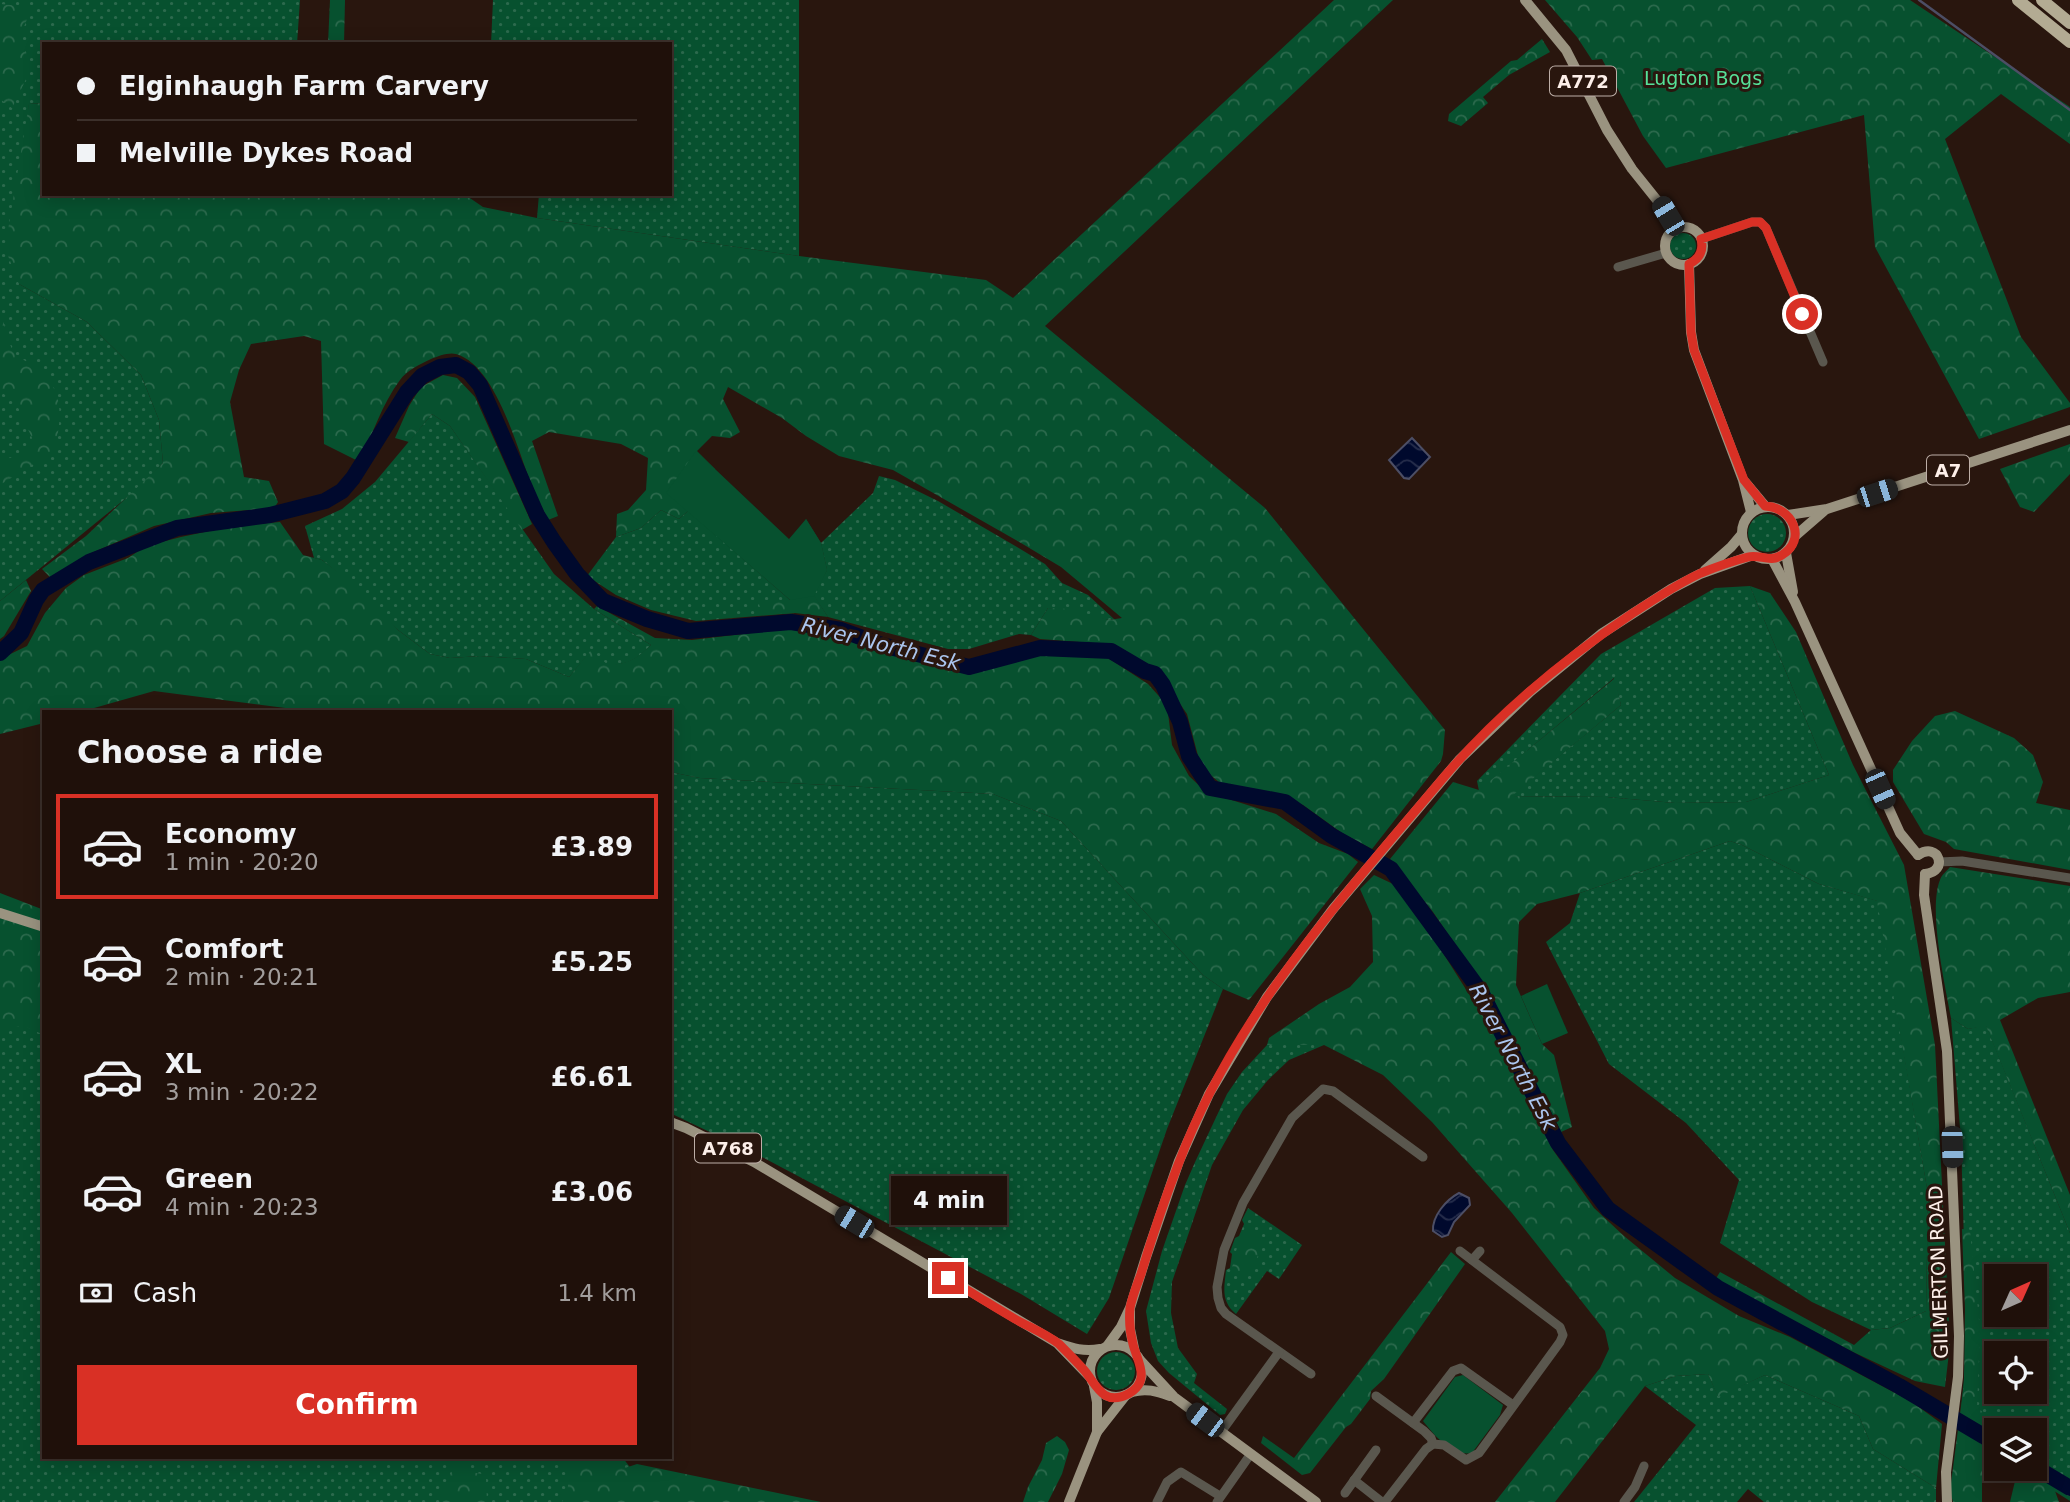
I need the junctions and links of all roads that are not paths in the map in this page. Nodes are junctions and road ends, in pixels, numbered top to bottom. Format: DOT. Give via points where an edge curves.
graph roads {
  1 [pos="1525,0"];
  2 [pos="2018,0"];
  3 [pos="2042,0"];
  4 [pos="2070,23"];
  5 [pos="2070,42"];
  6 [pos="1675,229"];
  7 [pos="1701,239"];
  8 [pos="1666,253"];
  9 [pos="1689,264"];
  10 [pos="1618,267"];
  11 [pos="1823,362"];
  12 [pos="2070,430"];
  13 [pos="1744,480"];
  14 [pos="1765,506"];
  15 [pos="1827,509"];
  16 [pos="1751,512"];
  17 [pos="1788,515"];
  18 [pos="1742,534"];
  19 [pos="1794,537"];
  20 [pos="1786,553"];
  21 [pos="1754,555"];
  22 [pos="1772,559"];
  23 [pos="1700,574"];
  24 [pos="1795,602"];
  25 [pos="1918,855"];
  26 [pos="1939,862"];
  27 [pos="1925,874"];
  28 [pos="2070,878"];
  29 [pos="0,912"];
  30 [pos="42,926"];
  31 [pos="672,1123"];
  32 [pos="1423,1157"];
  33 [pos="1460,1251"];
  34 [pos="1480,1251"];
  35 [pos="1472,1260"];
  36 [pos="1130,1308"];
  37 [pos="1057,1343"];
  38 [pos="1104,1347"];
  39 [pos="1279,1352"];
  40 [pos="1137,1356"];
  41 [pos="1311,1374"];
  42 [pos="1092,1381"];
  43 [pos="1129,1393"];
  44 [pos="1376,1396"];
  45 [pos="1174,1397"];
  46 [pos="1513,1405"];
  47 [pos="1413,1423"];
  48 [pos="1097,1432"];
  49 [pos="1221,1432"];
  50 [pos="1433,1444"];
  51 [pos="1376,1450"];
  52 [pos="1250,1455"];
  53 [pos="1644,1466"];
  54 [pos="1354,1480"];
  55 [pos="1345,1493"];
  56 [pos="1218,1499"];
  57 [pos="1069,1502"];
  58 [pos="1157,1502"];
  59 [pos="1316,1502"];
  60 [pos="1383,1502"];
  61 [pos="1624,1502"];
  62 [pos="1947,1502"];
  1 -- 6 [label="main road, A772" via="1566,50 1607,130"];
  2 -- 5 [label="highway"];
  3 -- 4 [label="highway"];
  6 -- 7 [label="main road" via="1688,227"];
  6 -- 8 [label="main road" via="1667,236"];
  7 -- 9 [label="main road" via="1699,257"];
  7 -- 11 [label="street" via="1752,222 1766,228"];
  8 -- 9 [label="main road" via="1678,264"];
  8 -- 10 [label="street"];
  9 -- 13 [label="main road" via="1694,350"];
  12 -- 15 [label="main road, A7"];
  13 -- 14 [label="main road"];
  13 -- 16 [label="main road"];
  14 -- 16 [label="main road"];
  14 -- 17 [label="main road"];
  15 -- 17 [label="main road, A7"];
  15 -- 19 [label="main road, A7"];
  16 -- 18 [label="main road"];
  17 -- 19 [label="main road"];
  18 -- 21 [label="main road"];
  18 -- 23 [label="main road"];
  19 -- 20 [label="main road"];
  20 -- 22 [label="main road"];
  20 -- 24 [label="main road"];
  21 -- 22 [label="main road"];
  21 -- 23 [label="main road"];
  22 -- 24 [label="main road"];
  23 -- 36 [label="main road" via="1601,634 1530,692 1460,759 1287,967 1209,1094 1179,1161"];
  24 -- 25 [label="main road" via="1900,833"];
  25 -- 26 [label="main road" via="1930,851"];
  25 -- 27 [label="main road" via="1916,865"];
  26 -- 27 [label="main road" via="1937,869"];
  26 -- 28 [label="street" via="1962,861"];
  27 -- 62 [label="main road, GILMERTON ROAD" via="1949,1077 1959,1336"];
  29 -- 30 [label="main road"];
  31 -- 37 [label="main road, A768" via="754,1162"];
  32 -- 39 [label="street" via="1327,1089 1292,1118 1243,1203 1224,1250 1217,1287 1226,1314"];
  33 -- 35 [label="street"];
  34 -- 35 [label="street"];
  35 -- 46 [label="street" via="1559,1327 1563,1335"];
  36 -- 38 [label="main road"];
  36 -- 40 [label="main road"];
  37 -- 38 [label="main road, A768" via="1079,1350"];
  37 -- 42 [label="main road, A768"];
  38 -- 40 [label="main road" via="1123,1345"];
  38 -- 42 [label="main road" via="1089,1366"];
  39 -- 41 [label="street"];
  39 -- 49 [label="street"];
  40 -- 43 [label="main road" via="1142,1366 1140,1380"];
  40 -- 45 [label="main road"];
  42 -- 43 [label="main road" via="1108,1396"];
  42 -- 48 [label="main road"];
  43 -- 45 [label="main road" via="1143,1389"];
  43 -- 48 [label="main road"];
  44 -- 47 [label="street"];
  45 -- 49 [label="main road"];
  46 -- 47 [label="street" via="1461,1368 1453,1371"];
  46 -- 50 [label="street" via="1472,1458 1466,1460"];
  47 -- 50 [label="street"];
  48 -- 57 [label="main road"];
  49 -- 52 [label="main road"];
  50 -- 60 [label="street"];
  51 -- 54 [label="street"];
  52 -- 56 [label="street"];
  52 -- 59 [label="main road"];
  53 -- 61 [label="street"];
  54 -- 55 [label="street"];
  54 -- 60 [label="street"];
  56 -- 58 [label="street" via="1181,1472 1167,1482"];
}
